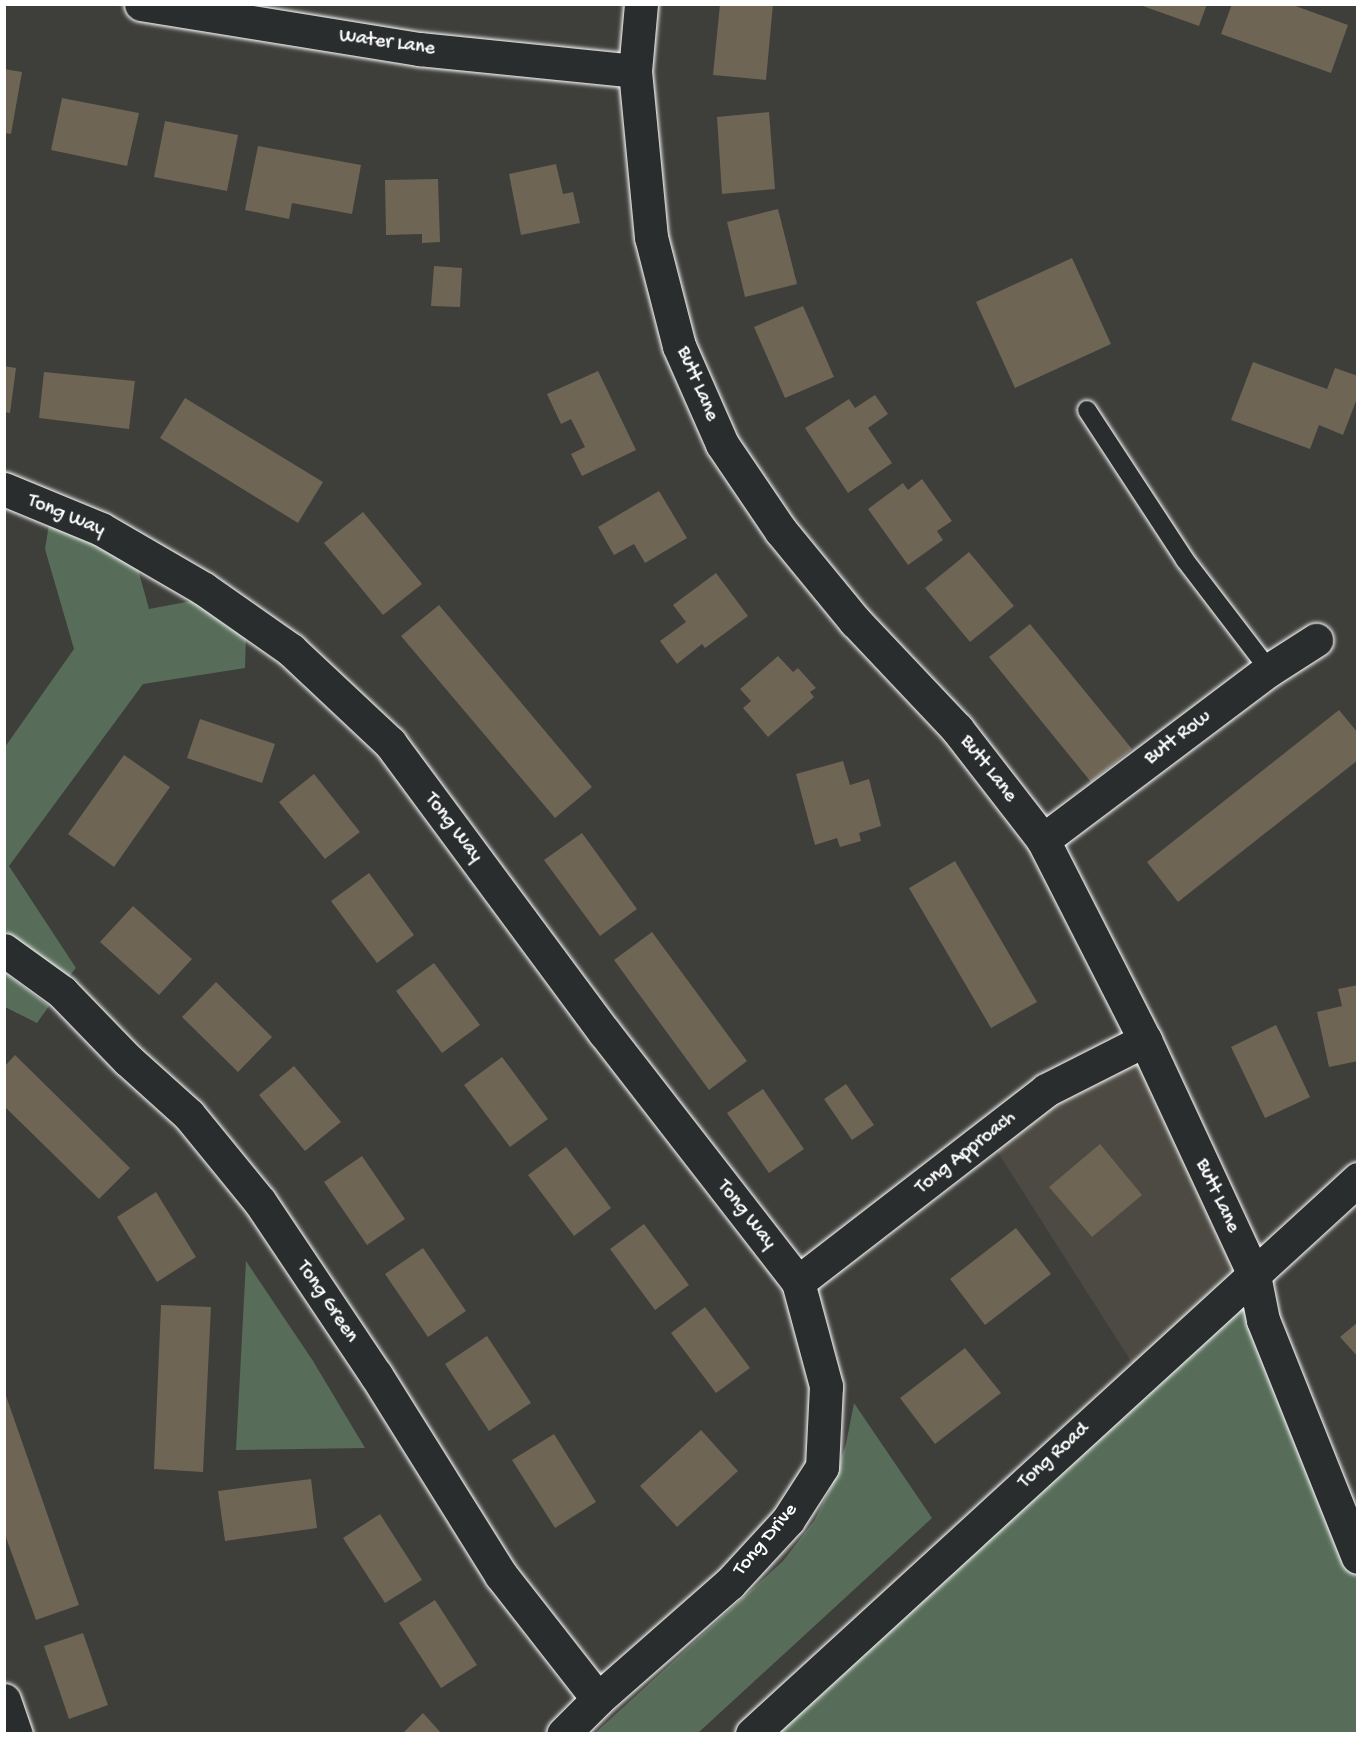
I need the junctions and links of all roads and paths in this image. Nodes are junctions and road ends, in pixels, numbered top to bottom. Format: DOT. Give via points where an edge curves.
graph roads {
  1 [pos="141,4"];
  2 [pos="641,4"];
  3 [pos="635,70"];
  4 [pos="1087,410"];
  5 [pos="4,489"];
  6 [pos="1316,640"];
  7 [pos="1269,670"];
  8 [pos="1043,840"];
  9 [pos="4,950"];
  10 [pos="1144,1040"];
  11 [pos="1358,1179"];
  12 [pos="1254,1275"];
  13 [pos="798,1282"];
  14 [pos="1358,1557"];
  15 [pos="4,1700"];
  16 [pos="598,1700"];
  17 [pos="16,1734"];
  18 [pos="563,1734"];
  19 [pos="752,1734"];
  1 -- 3 [label="street, Water Lane" via="419,49"];
  2 -- 3 [label="street, Butt Lane"];
  3 -- 8 [label="street, Butt Lane" via="651,237 680,346 722,444 780,531 855,621 957,729"];
  4 -- 7 [label="lane" via="1185,560"];
  5 -- 13 [label="street, Tong Way" via="101,529 204,589 291,650 390,743 604,1032"];
  6 -- 7 [label="street, Butt Row"];
  7 -- 8 [label="street, Butt Row"];
  8 -- 10 [label="street, Butt Lane"];
  9 -- 16 [label="street, Tong Green" via="62,992 189,1115 260,1202 376,1375 501,1575"];
  10 -- 12 [label="street, Butt Lane"];
  10 -- 13 [label="street, Tong Approach" via="1046,1090"];
  11 -- 12 [label="street, Tong Road"];
  12 -- 14 [label="street, Butt Lane" via="1263,1320"];
  12 -- 19 [label="street, Tong Road"];
  13 -- 16 [label="street, Tong Drive" via="826,1386 822,1467 788,1520 730,1583"];
  15 -- 17 [label="street"];
  16 -- 18 [label="street, Tong Drive"];
}
